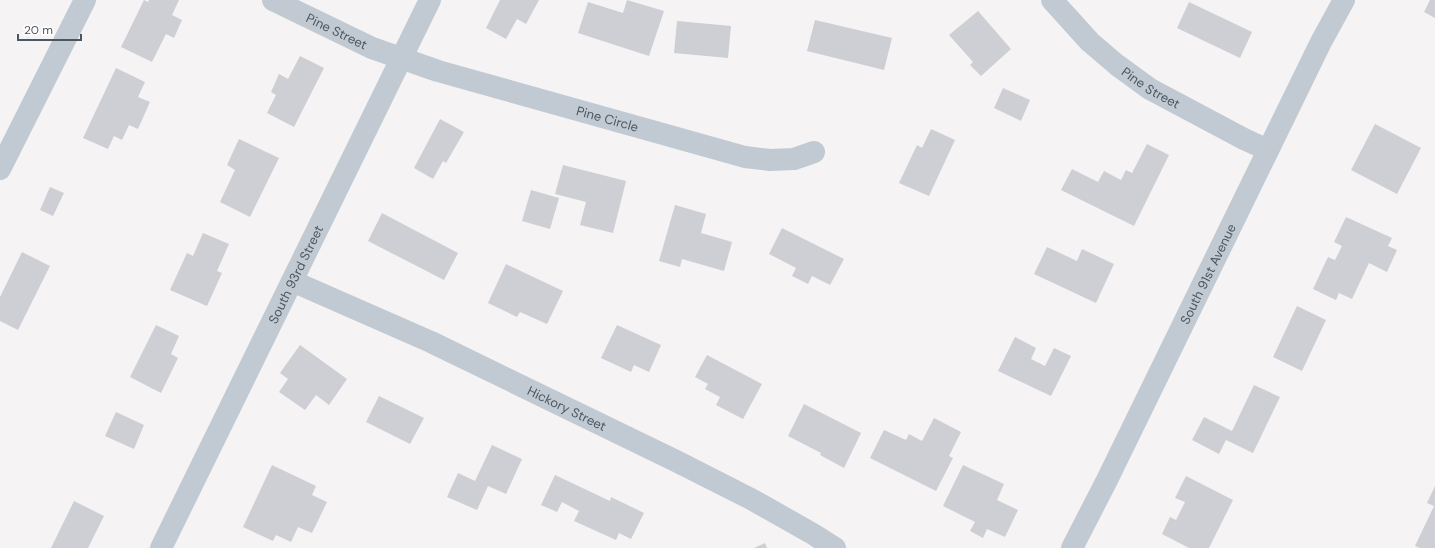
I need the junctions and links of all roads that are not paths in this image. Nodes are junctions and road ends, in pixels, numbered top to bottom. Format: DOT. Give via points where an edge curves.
graph roads {
  1 [pos="85,0"];
  2 [pos="273,0"];
  3 [pos="430,0"];
  4 [pos="1052,0"];
  5 [pos="1344,0"];
  6 [pos="402,59"];
  7 [pos="1268,150"];
  8 [pos="814,152"];
  9 [pos="0,168"];
  10 [pos="292,281"];
  11 [pos="161,548"];
  12 [pos="834,548"];
  13 [pos="1072,548"];
  1 -- 9 [label="street"];
  2 -- 6 [label="street, Pine Street" via="372,48"];
  3 -- 6 [label="street, South 93rd Street"];
  4 -- 7 [label="street, Pine Street" via="1090,42 1150,89 1244,140"];
  5 -- 7 [label="street, South 91st Avenue"];
  6 -- 8 [label="street, Pine Circle" via="745,157 794,159"];
  6 -- 10 [label="street, South 93rd Street"];
  7 -- 13 [label="street, South 91st Avenue"];
  10 -- 11 [label="street, South 93rd Street"];
  10 -- 12 [label="street, Hickory Street" via="431,342 676,461 751,498"];
}
